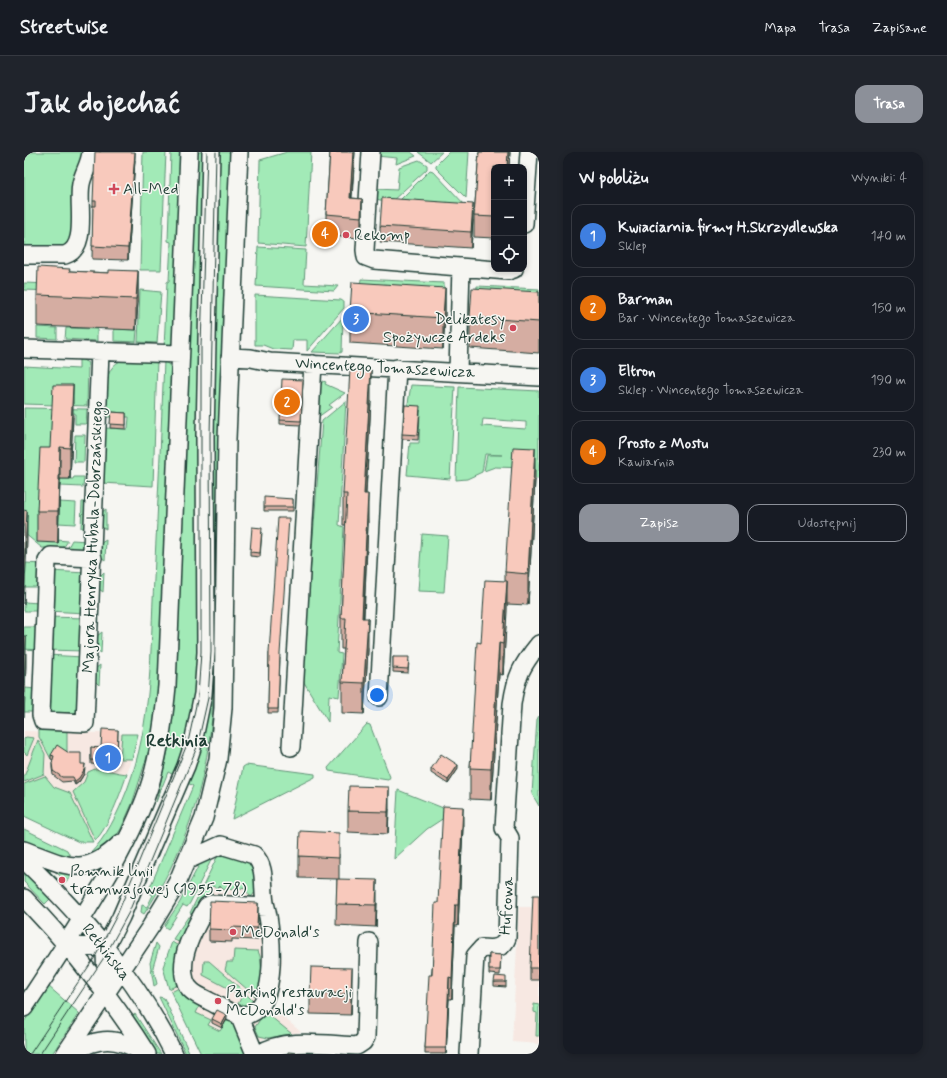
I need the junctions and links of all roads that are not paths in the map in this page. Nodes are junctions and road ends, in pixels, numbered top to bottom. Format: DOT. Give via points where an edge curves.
graph roads {
  1 [pos="91,152"];
  2 [pos="189,152"];
  3 [pos="211,152"];
  4 [pos="239,152"];
  5 [pos="370,152"];
  6 [pos="528,152"];
  7 [pos="525,200"];
  8 [pos="24,255"];
  9 [pos="461,267"];
  10 [pos="491,270"];
  11 [pos="24,349"];
  12 [pos="100,352"];
  13 [pos="180,354"];
  14 [pos="230,356"];
  15 [pos="314,364"];
  16 [pos="397,368"];
  17 [pos="458,371"];
  18 [pos="539,377"];
  19 [pos="93,558"];
  20 [pos="539,644"];
  21 [pos="379,697"];
  22 [pos="291,747"];
  23 [pos="204,818"];
  24 [pos="131,833"];
  25 [pos="221,845"];
  26 [pos="24,850"];
  27 [pos="24,860"];
  28 [pos="188,860"];
  29 [pos="24,898"];
  30 [pos="266,907"];
  31 [pos="82,920"];
  32 [pos="369,942"];
  33 [pos="66,944"];
  34 [pos="105,948"];
  35 [pos="122,970"];
  36 [pos="106,993"];
  37 [pos="24,1008"];
  38 [pos="240,1015"];
  39 [pos="65,1054"];
  40 [pos="70,1054"];
  41 [pos="146,1054"];
  42 [pos="174,1054"];
  43 [pos="255,1054"];
  44 [pos="259,1054"];
  45 [pos="469,1054"];
  1 -- 8 [label="street" via="80,185 78,244 65,255"];
  2 -- 13 [label="street"];
  3 -- 34 [label="street" via="206,339 206,652 203,694 196,735 186,766 121,917"];
  4 -- 14 [label="street"];
  5 -- 9 [label="street" via="366,257 374,260"];
  6 -- 7 [label="street"];
  9 -- 10 [label="street"];
  9 -- 17 [label="street"];
  11 -- 12 [label="street"];
  12 -- 13 [label="street"];
  12 -- 19 [label="street, Majora Henryka Hubala-Dobrzańskiego"];
  13 -- 24 [label="street" via="164,716 151,782"];
  14 -- 15 [label="street, Wincentego Tomaszewicza" via="270,362"];
  14 -- 23 [label="street" via="223,708 218,759"];
  15 -- 16 [label="street, Wincentego Tomaszewicza"];
  15 -- 22 [label="street"];
  16 -- 17 [label="street, Wincentego Tomaszewicza"];
  16 -- 21 [label="street"];
  17 -- 18 [label="street, Wincentego Tomaszewicza"];
  19 -- 19 [label="street, Majora Henryka Hubala-Dobrzańskiego" via="85,723 43,721 41,719 47,561 51,556"];
  20 -- 45 [label="street, Hufcowa" via="523,664 514,686 504,809 504,828 510,838 507,938 499,948 482,948 475,956"];
  23 -- 25 [label="street"];
  23 -- 28 [label="street"];
  24 -- 26 [label="street" via="106,856 85,866 69,866"];
  24 -- 31 [label="street"];
  25 -- 28 [label="street"];
  25 -- 30 [label="street" via="248,852 259,859"];
  27 -- 31 [label="street, Retkińska"];
  28 -- 35 [label="street" via="166,902"];
  29 -- 33 [label="street, Retkińska"];
  30 -- 38 [label="street" via="271,938 270,985 260,1005 250,1014"];
  30 -- 38 [label="street" via="212,904 207,906 186,949 184,979 189,988 230,1012"];
  31 -- 33 [label="street"];
  31 -- 34 [label="street, Retkińska"];
  32 -- 44 [label="street" via="366,1037 363,1042 357,1046 286,1044 271,1047"];
  33 -- 34 [label="street"];
  33 -- 36 [label="street, Retkińska"];
  33 -- 37 [label="street"];
  34 -- 35 [label="street, Retkińska"];
  34 -- 36 [label="street"];
  35 -- 36 [label="street"];
  35 -- 42 [label="street, Retkińska" via="149,1009"];
  36 -- 39 [label="street"];
  36 -- 41 [label="street, Retkińska"];
  38 -- 43 [label="street"];
  40 -- 41 [label="street" via="81,1047 109,1040 124,1042"];
}
